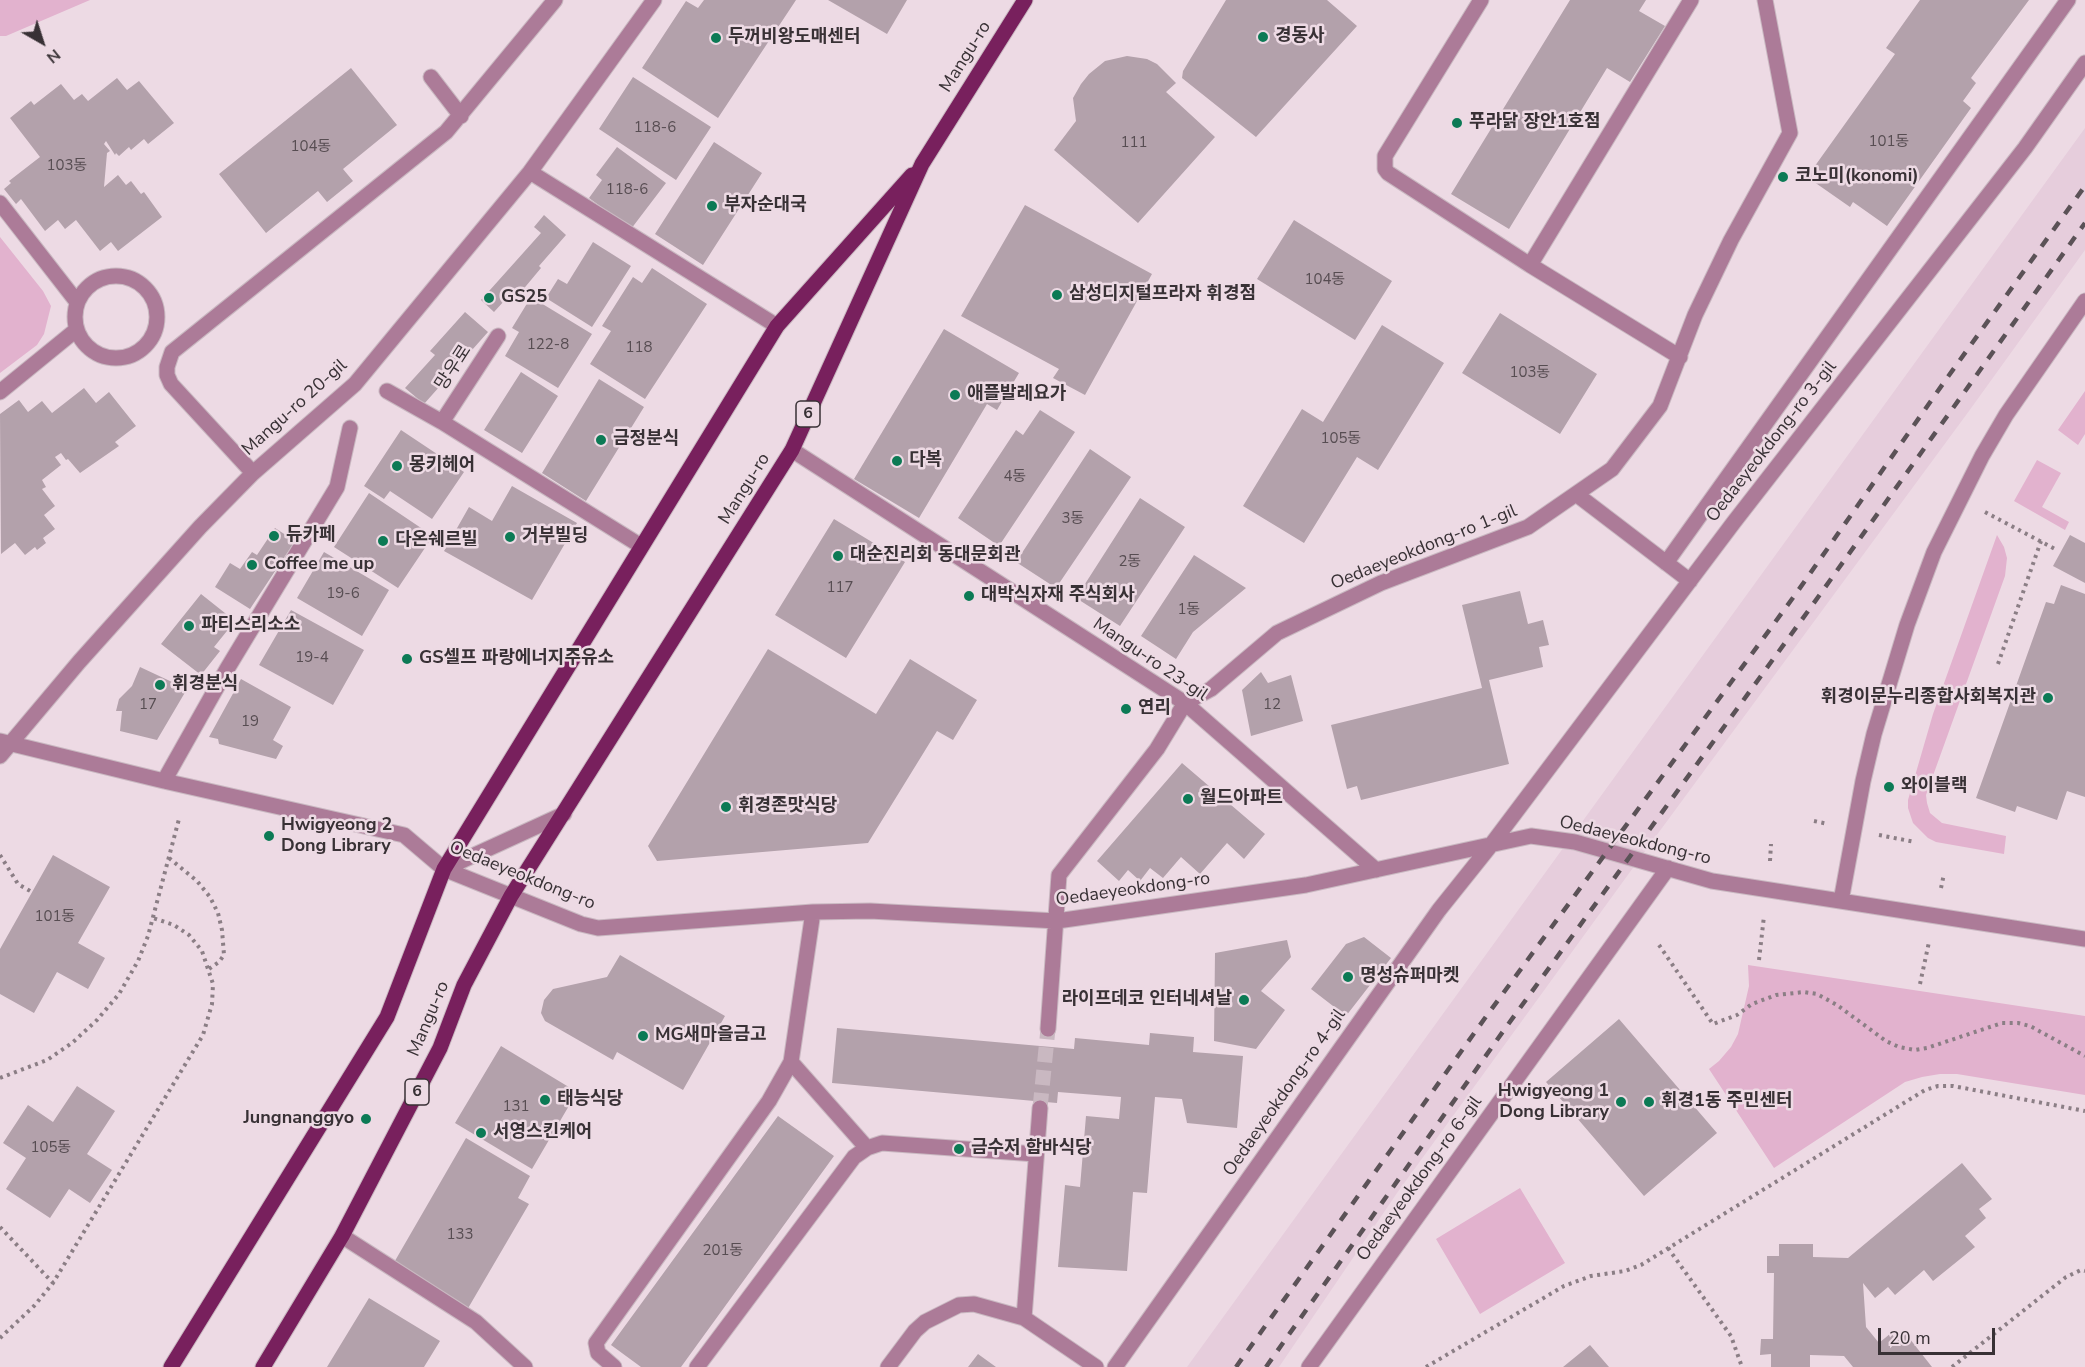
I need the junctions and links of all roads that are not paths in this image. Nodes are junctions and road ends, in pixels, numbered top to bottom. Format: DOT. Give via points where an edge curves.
graph roads {
  1 [pos="555,0"];
  2 [pos="654,0"];
  3 [pos="1025,0"];
  4 [pos="1481,0"];
  5 [pos="1691,0"];
  6 [pos="1766,0"];
  7 [pos="2068,0"];
  8 [pos="2085,63"];
  9 [pos="431,77"];
  10 [pos="461,116"];
  11 [pos="922,164"];
  12 [pos="530,172"];
  13 [pos="0,203"];
  14 [pos="1530,265"];
  15 [pos="2085,301"];
  16 [pos="77,302"];
  17 [pos="777,326"];
  18 [pos="76,330"];
  19 [pos="153,336"];
  20 [pos="498,336"];
  21 [pos="172,352"];
  22 [pos="1680,357"];
  23 [pos="387,391"];
  24 [pos="0,392"];
  25 [pos="442,422"];
  26 [pos="350,428"];
  27 [pos="792,450"];
  28 [pos="253,473"];
  29 [pos="1576,494"];
  30 [pos="641,546"];
  31 [pos="1666,562"];
  32 [pos="1690,581"];
  33 [pos="1185,703"];
  34 [pos="5,742"];
  35 [pos="0,756"];
  36 [pos="164,781"];
  37 [pos="564,814"];
  38 [pos="1491,845"];
  39 [pos="1668,868"];
  40 [pos="444,869"];
  41 [pos="1376,870"];
  42 [pos="511,896"];
  43 [pos="1841,901"];
  44 [pos="813,912"];
  45 [pos="1057,921"];
  46 [pos="2085,939"];
  47 [pos="1048,1029"];
  48 [pos="791,1062"];
  49 [pos="1040,1108"];
  50 [pos="867,1148"];
  51 [pos="1036,1154"];
  52 [pos="342,1236"];
  53 [pos="1024,1318"];
  54 [pos="171,1367"];
  55 [pos="263,1367"];
  56 [pos="525,1367"];
  57 [pos="614,1367"];
  58 [pos="697,1367"];
  59 [pos="888,1367"];
  60 [pos="1096,1367"];
  61 [pos="1115,1367"];
  62 [pos="1309,1367"];
  1 -- 10 [label="street"];
  2 -- 12 [label="street, Mangu-ro 20-gil"];
  3 -- 11 [label="main road, Mangu-ro / 6"];
  4 -- 14 [label="street" via="1385,156 1384,164 1388,172"];
  5 -- 14 [label="street"];
  6 -- 22 [label="street, Oedaeyeokdong-ro 1-gil" via="1790,133 1731,240 1695,315"];
  7 -- 31 [label="street"];
  8 -- 32 [label="street, Oedaeyeokdong-ro 3-gil" via="2025,148"];
  9 -- 10 [label="street"];
  10 -- 21 [label="street"];
  11 -- 17 [label="main road, Mangu-ro / 6"];
  11 -- 27 [label="main road, Mangu-ro / 6"];
  12 -- 17 [label="street"];
  12 -- 28 [label="street, Mangu-ro 20-gil" via="355,384"];
  13 -- 16 [label="street"];
  14 -- 22 [label="street"];
  15 -- 43 [label="street" via="2006,415 1934,552 1906,625 1874,734"];
  16 -- 18 [label="street"];
  16 -- 19 [label="street" via="84,290 107,276 133,279 152,297 157,310"];
  17 -- 30 [label="main road, Mangu-ro / 6"];
  18 -- 19 [label="street" via="92,352 106,358 134,355"];
  18 -- 24 [label="street"];
  19 -- 21 [label="street"];
  20 -- 25 [label="street, 망우로"];
  21 -- 28 [label="street" via="167,367 171,384"];
  22 -- 29 [label="street, Oedaeyeokdong-ro 1-gil" via="1660,406 1612,469"];
  23 -- 25 [label="street"];
  25 -- 30 [label="street"];
  26 -- 36 [label="street" via="337,487"];
  27 -- 33 [label="street, Mangu-ro 23-gil"];
  27 -- 37 [label="main road, Mangu-ro / 6"];
  28 -- 34 [label="street, Mangu-ro 20-gil"];
  29 -- 31 [label="street"];
  29 -- 33 [label="street, Oedaeyeokdong-ro 1-gil" via="1528,527 1381,583 1276,633 1211,689"];
  30 -- 40 [label="main road, Mangu-ro / 6"];
  31 -- 32 [label="street"];
  32 -- 38 [label="street, Oedaeyeokdong-ro 3-gil"];
  33 -- 41 [label="street, Mangu-ro 23-gil"];
  33 -- 45 [label="street" via="1157,749 1059,875"];
  34 -- 35 [label="street, Mangu-ro 20-gil"];
  34 -- 36 [label="street, Oedaeyeokdong-ro"];
  36 -- 40 [label="street, Oedaeyeokdong-ro" via="404,835"];
  37 -- 40 [label="street"];
  37 -- 42 [label="main road, Mangu-ro / 6"];
  38 -- 39 [label="street, Oedaeyeokdong-ro" via="1531,836 1575,842"];
  38 -- 41 [label="street, Oedaeyeokdong-ro"];
  38 -- 61 [label="street, Oedaeyeokdong-ro 4-gil" via="1439,910"];
  39 -- 43 [label="street, Oedaeyeokdong-ro" via="1712,880"];
  39 -- 62 [label="street, Oedaeyeokdong-ro 6-gil"];
  40 -- 42 [label="street, Oedaeyeokdong-ro"];
  40 -- 54 [label="main road, Mangu-ro / 6" via="387,1017"];
  41 -- 45 [label="street, Oedaeyeokdong-ro" via="1306,885"];
  42 -- 44 [label="street, Oedaeyeokdong-ro" via="598,928"];
  42 -- 52 [label="main road, Mangu-ro / 6" via="464,985 440,1048"];
  43 -- 46 [label="street, Oedaeyeokdong-ro"];
  44 -- 45 [label="street, Oedaeyeokdong-ro" via="870,910"];
  44 -- 48 [label="street"];
  45 -- 47 [label="street"];
  48 -- 50 [label="street"];
  48 -- 57 [label="street" via="769,1101 596,1343 598,1353"];
  49 -- 51 [label="street"];
  50 -- 51 [label="street" via="882,1143"];
  50 -- 58 [label="street" via="854,1157"];
  51 -- 53 [label="street"];
  52 -- 55 [label="main road, Mangu-ro / 6"];
  52 -- 56 [label="street" via="476,1322"];
  53 -- 59 [label="street" via="974,1304 959,1305 925,1322"];
  53 -- 60 [label="street"];
}
